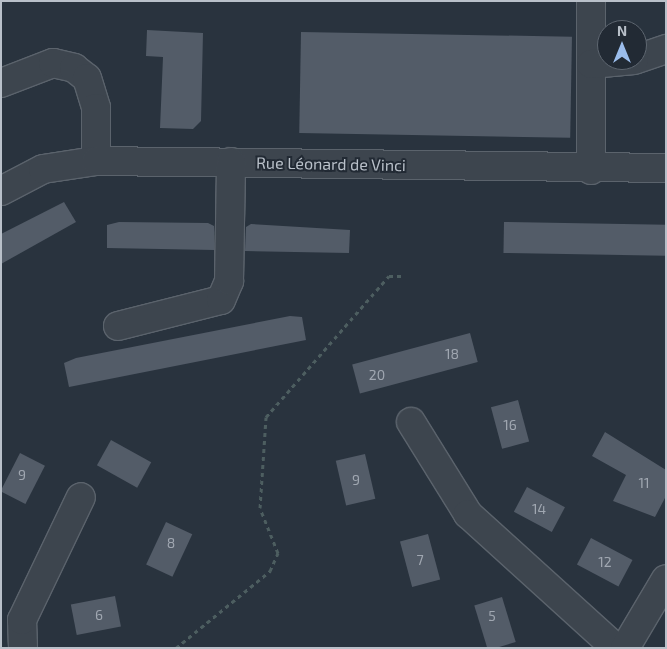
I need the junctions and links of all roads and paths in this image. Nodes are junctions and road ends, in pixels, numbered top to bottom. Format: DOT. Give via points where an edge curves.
graph roads {
  1 [pos="591,1"];
  2 [pos="666,49"];
  3 [pos="647,56"];
  4 [pos="597,63"];
  5 [pos="591,64"];
  6 [pos="1,83"];
  7 [pos="96,161"];
  8 [pos="231,162"];
  9 [pos="666,168"];
  10 [pos="591,170"];
  11 [pos="1,191"];
  12 [pos="402,276"];
  13 [pos="118,326"];
  14 [pos="412,422"];
  15 [pos="81,497"];
  16 [pos="666,579"];
  17 [pos="23,648"];
  18 [pos="176,648"];
  19 [pos="616,648"];
  20 [pos="624,648"];
  1 -- 5 [label="street"];
  2 -- 3 [label="street"];
  4 -- 5 [label="street"];
  5 -- 10 [label="street"];
  6 -- 7 [label="street" via="53,63 74,68 88,78 96,108"];
  7 -- 8 [label="street, Rue Léonard de Vinci"];
  7 -- 11 [label="street, Rue Léonard de Vinci" via="43,170"];
  8 -- 10 [label="street, Rue Léonard de Vinci"];
  8 -- 13 [label="street" via="229,281 222,300"];
  9 -- 10 [label="street, Rue Léonard de Vinci"];
  12 -- 18 [label="path" via="389,276 266,417 260,508 278,553 270,571"];
  14 -- 19 [label="street" via="468,514"];
  15 -- 17 [label="street" via="22,620"];
  16 -- 20 [label="street"];
}
